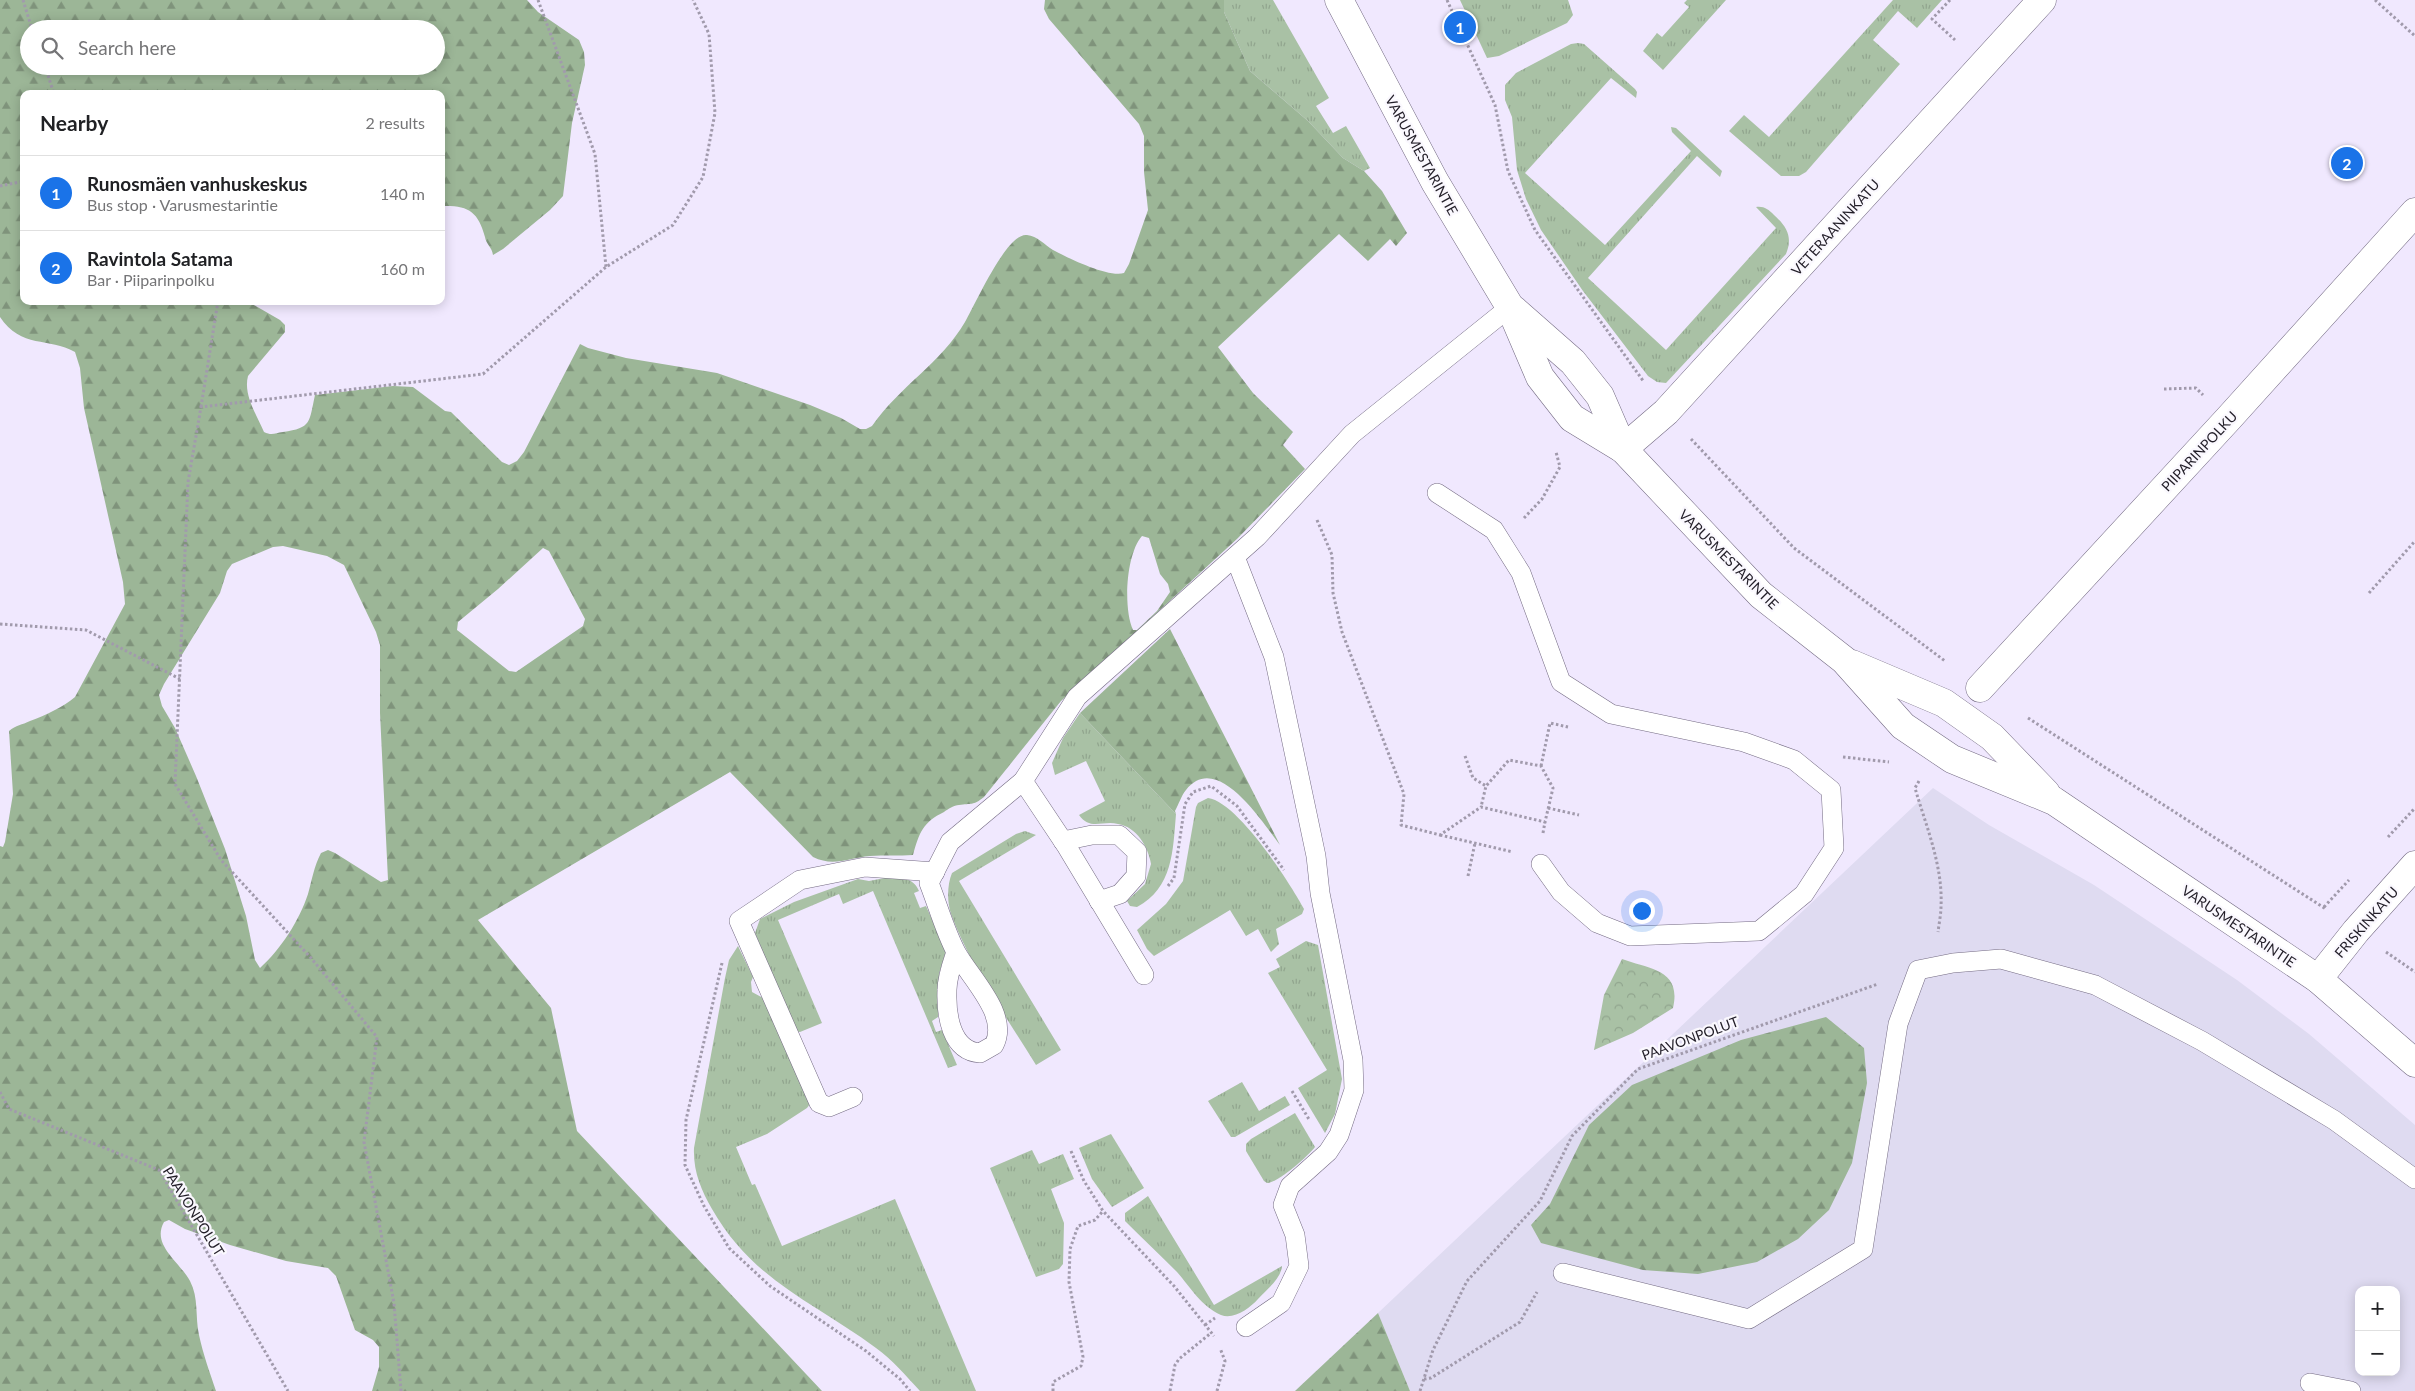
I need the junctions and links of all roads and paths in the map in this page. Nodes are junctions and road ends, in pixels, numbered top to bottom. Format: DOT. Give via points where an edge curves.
graph roads {
  1 [pos="23,0"];
  2 [pos="538,0"];
  3 [pos="693,0"];
  4 [pos="1339,0"];
  5 [pos="1448,0"];
  6 [pos="1950,0"];
  7 [pos="2042,0"];
  8 [pos="2375,0"];
  9 [pos="29,20"];
  10 [pos="2415,36"];
  11 [pos="1982,65"];
  12 [pos="48,75"];
  13 [pos="53,90"];
  14 [pos="20,182"];
  15 [pos="0,186"];
  16 [pos="2415,212"];
  17 [pos="606,267"];
  18 [pos="217,305"];
  19 [pos="1510,307"];
  20 [pos="1666,412"];
  21 [pos="200,416"];
  22 [pos="1555,448"];
  23 [pos="1623,449"];
  24 [pos="1303,487"];
  25 [pos="1437,493"];
  26 [pos="1501,542"];
  27 [pos="2415,542"];
  28 [pos="1235,557"];
  29 [pos="2369,593"];
  30 [pos="0,624"];
  31 [pos="1844,660"];
  32 [pos="180,679"];
  33 [pos="1980,688"];
  34 [pos="1611,714"];
  35 [pos="1465,756"];
  36 [pos="1890,762"];
  37 [pos="1541,766"];
  38 [pos="1922,773"];
  39 [pos="1811,774"];
  40 [pos="1024,781"];
  41 [pos="1486,786"];
  42 [pos="2054,801"];
  43 [pos="1482,807"];
  44 [pos="1548,808"];
  45 [pos="1579,815"];
  46 [pos="1440,835"];
  47 [pos="1063,841"];
  48 [pos="1475,843"];
  49 [pos="1520,853"];
  50 [pos="1541,864"];
  51 [pos="2415,866"];
  52 [pos="935,872"];
  53 [pos="1468,876"];
  54 [pos="1320,888"];
  55 [pos="1163,892"];
  56 [pos="1099,901"];
  57 [pos="739,921"];
  58 [pos="2356,931"];
  59 [pos="956,952"];
  60 [pos="1918,970"];
  61 [pos="2415,972"];
  62 [pos="1144,975"];
  63 [pos="2318,979"];
  64 [pos="2415,1063"];
  65 [pos="0,1092"];
  66 [pos="853,1097"];
  67 [pos="1071,1151"];
  68 [pos="2415,1179"];
  69 [pos="1103,1211"];
  70 [pos="1563,1273"];
  71 [pos="1246,1327"];
  72 [pos="1211,1333"];
  73 [pos="1216,1340"];
  74 [pos="1219,1345"];
  75 [pos="1424,1379"];
  76 [pos="2310,1383"];
  77 [pos="288,1391"];
  78 [pos="401,1391"];
  79 [pos="910,1391"];
  80 [pos="1053,1391"];
  81 [pos="1170,1391"];
  82 [pos="1217,1391"];
  83 [pos="1420,1391"];
  84 [pos="2351,1391"];
  1 -- 9 [label="path"];
  2 -- 17 [label="path" via="595,154"];
  3 -- 17 [label="path" via="709,34 715,114 703,177 673,225"];
  4 -- 19 [label="street, VARUSMESTARINTIE" via="1435,182"];
  5 -- 20 [label="path" via="1495,105 1508,171 1535,230"];
  6 -- 11 [label="path" via="1932,19"];
  7 -- 11 [label="street, VETERAANINKATU"];
  8 -- 10 [label="path"];
  11 -- 20 [label="street, VETERAANINKATU"];
  12 -- 13 [label="path"];
  14 -- 15 [label="path"];
  16 -- 33 [label="street, PIIPARINPOLKU"];
  17 -- 21 [label="path" via="483,374 201,407"];
  18 -- 21 [label="path"];
  19 -- 23 [label="street, VARUSMESTARINTIE" via="1573,362 1600,396"];
  19 -- 23 [label="street, VARUSMESTARINTIE" via="1540,377 1572,418"];
  19 -- 24 [label="lane" via="1352,434"];
  20 -- 23 [label="street, VETERAANINKATU"];
  20 -- 33 [label="path" via="1794,548"];
  21 -- 32 [label="path" via="188,482"];
  22 -- 26 [label="path" via="1560,467 1542,500"];
  23 -- 31 [label="street, VARUSMESTARINTIE" via="1761,595"];
  24 -- 28 [label="lane"];
  24 -- 46 [label="path" via="1332,555 1333,593 1342,632 1404,794 1401,825"];
  25 -- 26 [label="lane" via="1494,530"];
  26 -- 34 [label="lane" via="1521,573 1561,682"];
  27 -- 29 [label="path"];
  28 -- 40 [label="lane" via="1077,697"];
  28 -- 54 [label="lane" via="1274,657"];
  30 -- 32 [label="path" via="86,630"];
  31 -- 42 [label="street, VARUSMESTARINTIE" via="1944,703 1992,737"];
  31 -- 42 [label="street, VARUSMESTARINTIE" via="1903,726 1952,759"];
  32 -- 78 [label="path" via="176,784 221,860 377,1036 364,1142 394,1303"];
  33 -- 58 [label="path" via="2324,907"];
  34 -- 37 [label="path" via="1578,729 1550,723"];
  34 -- 39 [label="lane" via="1744,742 1794,760"];
  35 -- 41 [label="path" via="1473,778"];
  36 -- 39 [label="path" via="1843,757"];
  37 -- 41 [label="path" via="1509,760"];
  37 -- 44 [label="path" via="1552,788"];
  38 -- 60 [label="path" via="1915,788 1936,861 1942,906 1935,948"];
  39 -- 50 [label="lane" via="1830,790 1834,848 1804,894 1759,931 1630,936 1597,923 1561,892"];
  40 -- 47 [label="lane"];
  40 -- 52 [label="lane" via="950,842"];
  41 -- 43 [label="path"];
  42 -- 63 [label="street, VARUSMESTARINTIE"];
  43 -- 44 [label="path" via="1545,822"];
  43 -- 46 [label="path"];
  44 -- 45 [label="path"];
  46 -- 48 [label="path"];
  47 -- 56 [label="lane"];
  47 -- 56 [label="lane" via="1092,835 1119,835 1137,852 1136,876 1120,894"];
  48 -- 49 [label="path"];
  48 -- 53 [label="path"];
  51 -- 58 [label="street, FRISKINKATU"];
  52 -- 57 [label="lane" via="865,867 800,880"];
  52 -- 59 [label="lane" via="929,883"];
  54 -- 55 [label="path" via="1293,881 1237,806 1211,786 1193,792 1185,804 1174,878"];
  54 -- 71 [label="lane" via="1352,1060 1354,1090 1339,1135 1328,1152 1290,1186 1283,1205 1295,1235 1299,1266 1280,1303"];
  56 -- 62 [label="lane"];
  57 -- 66 [label="lane" via="819,1103 829,1107"];
  57 -- 79 [label="path" via="726,949 710,1009 686,1120 685,1165 729,1248 770,1286 866,1351"];
  58 -- 61 [label="path"];
  58 -- 63 [label="street, FRISKINKATU"];
  59 -- 59 [label="lane" via="946,990 952,1030 963,1048 980,1053 990,1049 997,1038 997,1022"];
  60 -- 68 [label="lane" via="1953,963 2001,960 2095,985 2202,1041 2334,1120"];
  60 -- 70 [label="lane" via="1898,1024 1863,1249 1749,1319"];
  60 -- 75 [label="path, PAAVONPOLUT" via="1638,1069 1572,1136 1540,1201 1467,1281 1432,1350"];
  63 -- 64 [label="street, VARUSMESTARINTIE"];
  65 -- 77 [label="path, PAAVONPOLUT" via="9,1109 159,1170"];
  67 -- 69 [label="path" via="1084,1181"];
  69 -- 72 [label="path" via="1174,1286"];
  69 -- 80 [label="path" via="1095,1220 1078,1226 1070,1249 1069,1282 1083,1357 1081,1366 1053,1382"];
  70 -- 75 [label="path" via="1541,1284 1520,1322 1431,1378"];
  72 -- 73 [label="path"];
  72 -- 81 [label="path" via="1179,1359"];
  74 -- 82 [label="path" via="1225,1361"];
  75 -- 83 [label="path, PAAVONPOLUT"];
  76 -- 84 [label="lane"];
}
